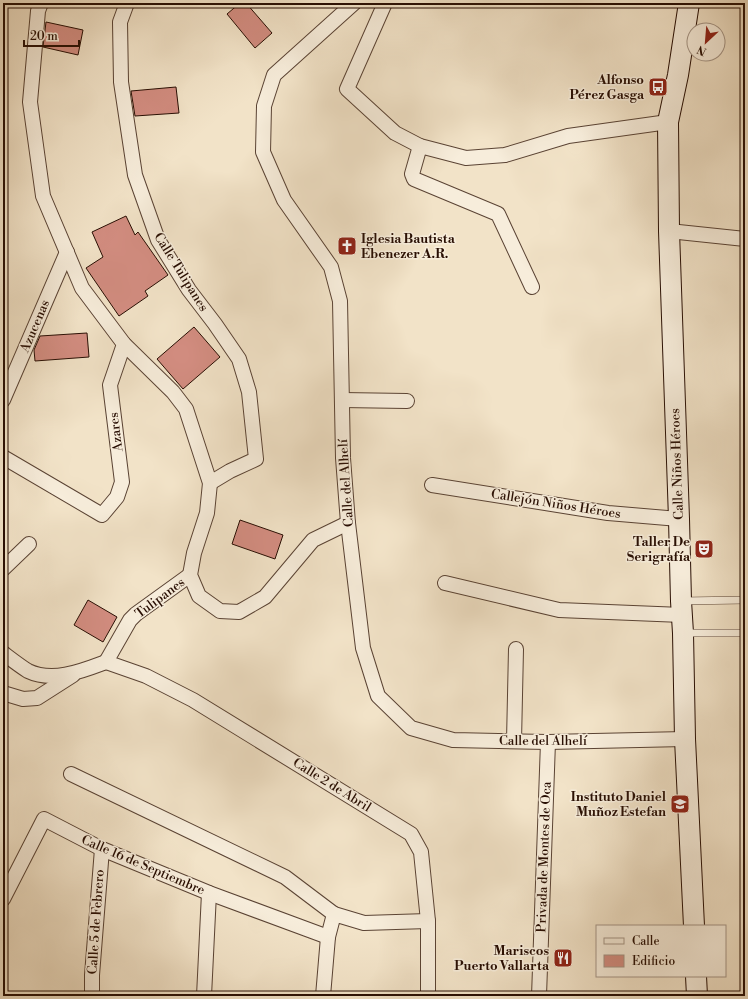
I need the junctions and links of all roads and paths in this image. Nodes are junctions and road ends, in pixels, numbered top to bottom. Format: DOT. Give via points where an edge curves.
graph roads {
  1 [pos="41,3"];
  2 [pos="127,3"];
  3 [pos="354,3"];
  4 [pos="385,3"];
  5 [pos="689,3"];
  6 [pos="668,122"];
  7 [pos="420,146"];
  8 [pos="669,232"];
  9 [pos="745,239"];
  10 [pos="67,252"];
  11 [pos="532,288"];
  12 [pos="124,344"];
  13 [pos="3,400"];
  14 [pos="342,400"];
  15 [pos="407,401"];
  16 [pos="3,457"];
  17 [pos="210,483"];
  18 [pos="432,485"];
  19 [pos="679,519"];
  20 [pos="348,523"];
  21 [pos="29,544"];
  22 [pos="3,569"];
  23 [pos="190,575"];
  24 [pos="446,583"];
  25 [pos="745,600"];
  26 [pos="682,616"];
  27 [pos="745,632"];
  28 [pos="516,649"];
  29 [pos="3,653"];
  30 [pos="106,662"];
  31 [pos="77,673"];
  32 [pos="3,693"];
  33 [pos="686,740"];
  34 [pos="514,741"];
  35 [pos="548,742"];
  36 [pos="71,774"];
  37 [pos="102,849"];
  38 [pos="209,894"];
  39 [pos="3,899"];
  40 [pos="334,914"];
  41 [pos="428,921"];
  42 [pos="694,925"];
  43 [pos="328,937"];
  44 [pos="696,977"];
  45 [pos="92,996"];
  46 [pos="204,996"];
  47 [pos="323,996"];
  48 [pos="428,996"];
  49 [pos="539,996"];
  50 [pos="697,996"];
  1 -- 10 [label="street" via="38,11 30,102 43,196"];
  2 -- 17 [label="street, Calle Tulipanes" via="120,22 121,82 135,175 158,240 189,290 239,359 249,392 256,459"];
  3 -- 14 [label="street, Calle del Alhelí" via="274,75 264,106 263,152 284,200 330,267 340,302"];
  4 -- 7 [label="street" via="347,89 395,133"];
  5 -- 6 [label="main road, Calle Niños Héroes"];
  6 -- 7 [label="street" via="568,136 505,155 466,158"];
  6 -- 8 [label="main road, Calle Niños Héroes"];
  7 -- 11 [label="street" via="412,174 414,179 498,214"];
  8 -- 9 [label="street"];
  8 -- 19 [label="main road, Calle Niños Héroes"];
  10 -- 12 [label="street" via="82,288"];
  10 -- 13 [label="street, Azucenas"];
  12 -- 16 [label="street, Azares" via="110,385 122,482 118,497 102,516"];
  12 -- 17 [label="street" via="173,392 186,409"];
  14 -- 15 [label="street"];
  14 -- 20 [label="street, Calle del Alhelí"];
  17 -- 23 [label="street" via="207,513"];
  18 -- 19 [label="street, Callejón Niños Héroes" via="608,513"];
  19 -- 26 [label="main road, Calle Niños Héroes"];
  20 -- 23 [label="street" via="313,540 265,597 240,612 220,611 214,608 199,596"];
  20 -- 34 [label="street, Calle del Alhelí" via="363,648 378,696 411,728 453,740"];
  21 -- 22 [label="street"];
  23 -- 30 [label="street, Tulipanes" via="130,620"];
  24 -- 26 [label="street" via="559,610"];
  25 -- 26 [label="lane"];
  26 -- 27 [label="lane"];
  26 -- 33 [label="main road, Calle Niños Héroes"];
  28 -- 34 [label="street"];
  29 -- 31 [label="street" via="28,671 45,676"];
  30 -- 31 [label="street"];
  30 -- 41 [label="street, Calle 2 de Abril" via="146,676 193,700 411,834 421,852"];
  31 -- 32 [label="street" via="37,698 23,699"];
  33 -- 35 [label="street, Calle del Alhelí"];
  33 -- 42 [label="main road, Calle Niños Héroes"];
  34 -- 35 [label="street, Calle del Alhelí"];
  35 -- 49 [label="street, Privada de Montes de Oca"];
  36 -- 40 [label="street" via="285,878"];
  37 -- 38 [label="street, Calle 16 de Septiembre"];
  37 -- 39 [label="street, Calle 16 de Septiembre" via="44,819"];
  37 -- 45 [label="street, Calle 5 de Febrero"];
  38 -- 43 [label="street, Calle 16 de Septiembre"];
  38 -- 46 [label="street"];
  40 -- 41 [label="street" via="364,923"];
  40 -- 43 [label="street"];
  41 -- 48 [label="street, Calle 2 de Abril"];
  43 -- 47 [label="street"];
  44 -- 50 [label="main road"];
}
